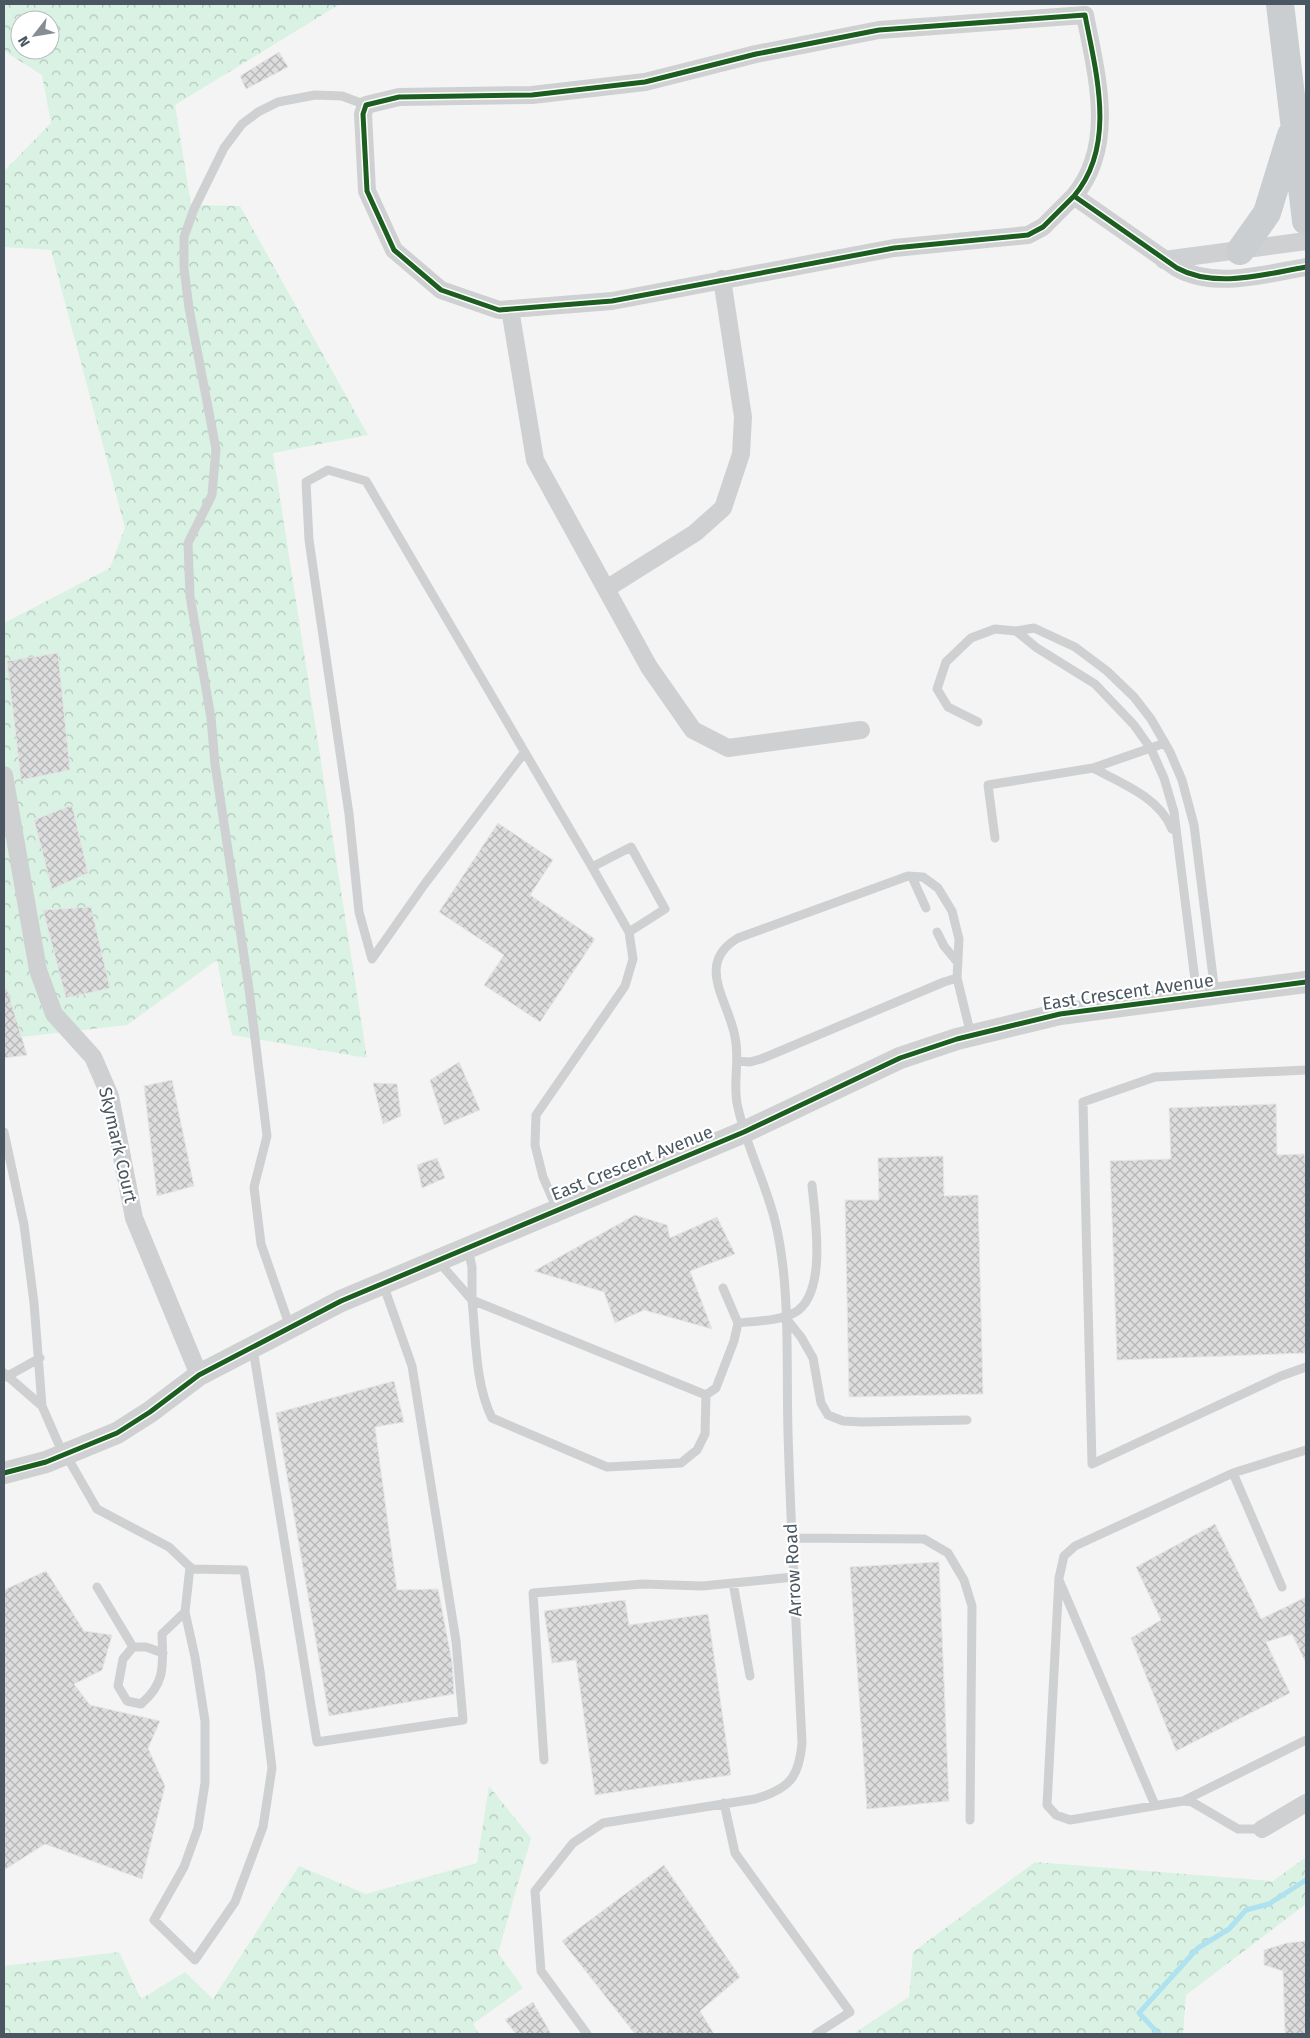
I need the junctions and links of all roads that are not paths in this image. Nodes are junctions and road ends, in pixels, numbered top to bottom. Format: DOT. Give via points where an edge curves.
graph roads {
  1 [pos="1280,4"];
  2 [pos="1084,9"];
  3 [pos="366,105"];
  4 [pos="1300,132"];
  5 [pos="1074,196"];
  6 [pos="1306,221"];
  7 [pos="1306,241"];
  8 [pos="1240,251"];
  9 [pos="1164,260"];
  10 [pos="1306,267"];
  11 [pos="722,279"];
  12 [pos="510,309"];
  13 [pos="606,589"];
  14 [pos="1016,631"];
  15 [pos="978,722"];
  16 [pos="861,730"];
  17 [pos="1165,743"];
  18 [pos="1151,749"];
  19 [pos="524,753"];
  20 [pos="1093,768"];
  21 [pos="4,775"];
  22 [pos="1176,837"];
  23 [pos="995,838"];
  24 [pos="592,867"];
  25 [pos="912,877"];
  26 [pos="926,908"];
  27 [pos="629,932"];
  28 [pos="937,932"];
  29 [pos="958,963"];
  30 [pos="957,978"];
  31 [pos="1304,985"];
  32 [pos="1206,995"];
  33 [pos="971,1035"];
  34 [pos="737,1061"];
  35 [pos="1306,1070"];
  36 [pos="4,1132"];
  37 [pos="744,1132"];
  38 [pos="812,1185"];
  39 [pos="557,1209"];
  40 [pos="467,1247"];
  41 [pos="437,1261"];
  42 [pos="382,1284"];
  43 [pos="723,1288"];
  44 [pos="472,1300"];
  45 [pos="785,1317"];
  46 [pos="738,1323"];
  47 [pos="290,1327"];
  48 [pos="252,1347"];
  49 [pos="40,1358"];
  50 [pos="1306,1367"];
  51 [pos="5,1375"];
  52 [pos="199,1375"];
  53 [pos="706,1395"];
  54 [pos="42,1406"];
  55 [pos="967,1420"];
  56 [pos="1306,1450"];
  57 [pos="65,1455"];
  58 [pos="4,1473"];
  59 [pos="1234,1473"];
  60 [pos="791,1538"];
  61 [pos="190,1566"];
  62 [pos="794,1577"];
  63 [pos="1059,1578"];
  64 [pos="733,1583"];
  65 [pos="97,1586"];
  66 [pos="1282,1587"];
  67 [pos="185,1612"];
  68 [pos="133,1647"];
  69 [pos="163,1653"];
  70 [pos="750,1676"];
  71 [pos="1306,1740"];
  72 [pos="544,1760"];
  73 [pos="1183,1801"];
  74 [pos="724,1803"];
  75 [pos="1306,1803"];
  76 [pos="1155,1805"];
  77 [pos="970,1820"];
  78 [pos="1262,1828"];
  79 [pos="587,2034"];
  80 [pos="816,2034"];
  1 -- 4 [label="main road"];
  2 -- 3 [label="street" via="879,30 756,54 645,82 532,95 399,97"];
  2 -- 5 [label="street" via="1101,102 1097,147 1086,181"];
  3 -- 12 [label="street" via="363,114 367,191 394,250 441,290 499,310"];
  3 -- 47 [label="lane" via="342,96 315,95 278,102 258,112 242,124 224,148 184,237 189,308 216,449 212,495 188,543 190,596 211,718 267,1136 254,1187 261,1244"];
  4 -- 6 [label="main road"];
  4 -- 8 [label="main road" via="1267,212"];
  5 -- 9 [label="street"];
  5 -- 11 [label="street" via="1044,227 1028,235 894,248"];
  7 -- 8 [label="street"];
  8 -- 9 [label="street"];
  9 -- 10 [label="street" via="1187,274 1207,279 1230,279"];
  11 -- 12 [label="street" via="612,301"];
  11 -- 13 [label="street" via="743,417 741,454 723,508 695,533"];
  12 -- 13 [label="street" via="535,460"];
  13 -- 16 [label="street" via="649,667 693,730 728,748"];
  14 -- 15 [label="lane" via="995,629 971,638 946,662 937,690 948,707"];
  14 -- 17 [label="lane" via="1034,628 1075,647 1107,671 1134,697"];
  14 -- 18 [label="lane" via="1095,684 1134,725"];
  17 -- 18 [label="lane"];
  17 -- 32 [label="lane" via="1182,780 1194,825"];
  18 -- 20 [label="lane"];
  18 -- 22 [label="lane" via="1174,812"];
  19 -- 19 [label="lane" via="366,481 328,470 306,482 309,540 360,912 372,959"];
  19 -- 24 [label="lane"];
  20 -- 22 [label="lane" via="1149,799 1169,820"];
  20 -- 23 [label="lane" via="988,785"];
  21 -- 52 [label="street, Skymark Court" via="38,970 54,1014 93,1057 110,1096 134,1218"];
  22 -- 32 [label="lane"];
  24 -- 27 [label="lane"];
  24 -- 27 [label="lane" via="631,847 666,909"];
  25 -- 26 [label="lane"];
  25 -- 29 [label="lane" via="923,877 938,888 952,911 959,939"];
  25 -- 34 [label="lane, Arrow Road" via="738,938 725,946 716,964 717,983 735,1036"];
  27 -- 39 [label="lane" via="633,959 625,986 536,1115 535,1145 543,1177"];
  28 -- 29 [label="lane"];
  29 -- 30 [label="lane"];
  30 -- 33 [label="lane"];
  30 -- 34 [label="lane" via="761,1058 750,1062"];
  31 -- 32 [label="street, East Crescent Avenue"];
  32 -- 33 [label="street, East Crescent Avenue" via="1060,1014"];
  33 -- 37 [label="street, East Crescent Avenue" via="900,1058"];
  34 -- 37 [label="lane, Arrow Road" via="736,1088"];
  35 -- 50 [label="lane" via="1155,1077 1083,1102 1092,1464"];
  36 -- 49 [label="lane" via="24,1225"];
  37 -- 39 [label="street, East Crescent Avenue"];
  37 -- 45 [label="lane, Arrow Road" via="775,1222 783,1273"];
  38 -- 45 [label="lane" via="816,1226 815,1281 808,1299 797,1311"];
  39 -- 40 [label="street, East Crescent Avenue"];
  40 -- 41 [label="street, East Crescent Avenue"];
  40 -- 44 [label="lane" via="472,1266"];
  41 -- 42 [label="street, East Crescent Avenue"];
  41 -- 44 [label="lane"];
  42 -- 47 [label="street, East Crescent Avenue"];
  42 -- 48 [label="lane" via="412,1366 456,1641 463,1720 317,1742"];
  43 -- 46 [label="lane"];
  44 -- 53 [label="lane"];
  44 -- 53 [label="lane" via="479,1366 486,1406 492,1418 607,1467 681,1463 697,1450 705,1434"];
  45 -- 46 [label="lane"];
  45 -- 55 [label="lane" via="813,1358 821,1403 828,1414 843,1421 862,1422"];
  45 -- 60 [label="lane, Arrow Road"];
  46 -- 53 [label="lane" via="716,1388"];
  47 -- 48 [label="street, East Crescent Avenue"];
  48 -- 52 [label="street, East Crescent Avenue"];
  49 -- 51 [label="lane"];
  49 -- 54 [label="lane"];
  51 -- 54 [label="lane"];
  52 -- 57 [label="street, East Crescent Avenue" via="117,1433"];
  54 -- 57 [label="lane"];
  56 -- 59 [label="lane"];
  57 -- 58 [label="street, East Crescent Avenue"];
  57 -- 61 [label="lane" via="97,1509 168,1547"];
  59 -- 63 [label="lane" via="1075,1546 1064,1556"];
  59 -- 66 [label="lane"];
  60 -- 62 [label="lane, Arrow Road"];
  60 -- 77 [label="lane" via="924,1539 948,1553 964,1580 972,1606"];
  61 -- 67 [label="lane"];
  61 -- 67 [label="lane" via="193,1569 244,1570 272,1768 263,1827 235,1902 196,1960 154,1920 184,1867 198,1828 205,1784 204,1721"];
  62 -- 64 [label="lane"];
  62 -- 74 [label="lane, Arrow Road" via="802,1743 796,1775 772,1794"];
  63 -- 76 [label="lane"];
  63 -- 76 [label="lane" via="1047,1805 1056,1815 1070,1820"];
  64 -- 70 [label="lane"];
  64 -- 72 [label="lane" via="702,1586 643,1584 534,1593"];
  65 -- 68 [label="lane"];
  67 -- 69 [label="lane" via="162,1634"];
  68 -- 69 [label="lane" via="146,1647"];
  68 -- 69 [label="lane" via="123,1659 118,1686 127,1701 141,1704 155,1693 163,1667"];
  71 -- 73 [label="lane"];
  73 -- 76 [label="lane"];
  73 -- 78 [label="lane" via="1192,1802 1238,1829"];
  74 -- 79 [label="lane, Arrow Road" via="603,1823 573,1843 535,1891 541,1971"];
  74 -- 80 [label="lane" via="735,1853 850,2012"];
  75 -- 78 [label="street"];
}
